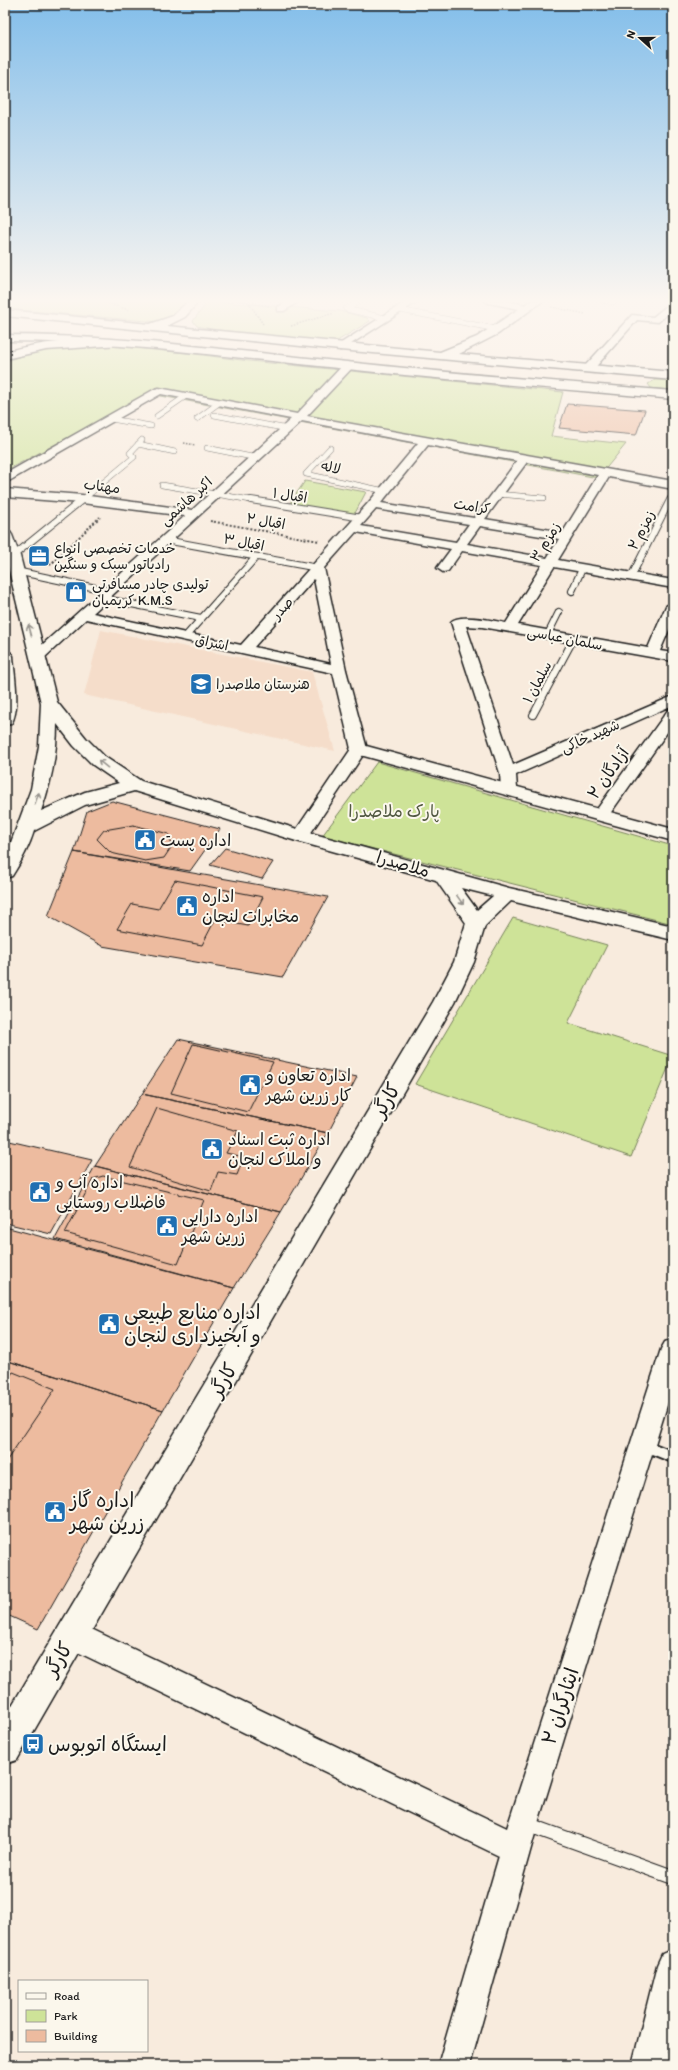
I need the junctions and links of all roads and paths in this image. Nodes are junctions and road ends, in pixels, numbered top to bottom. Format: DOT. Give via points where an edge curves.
graph roads {
  1 [pos="150,397"];
  2 [pos="185,397"];
  3 [pos="189,397"];
  4 [pos="319,397"];
  5 [pos="220,402"];
  6 [pos="157,416"];
  7 [pos="214,416"];
  8 [pos="300,417"];
  9 [pos="111,419"];
  10 [pos="197,419"];
  11 [pos="150,426"];
  12 [pos="288,429"];
  13 [pos="425,441"];
  14 [pos="207,448"];
  15 [pos="330,448"];
  16 [pos="175,452"];
  17 [pos="525,457"];
  18 [pos="256,458"];
  19 [pos="606,472"];
  20 [pos="5,479"];
  21 [pos="673,484"];
  22 [pos="162,485"];
  23 [pos="385,491"];
  24 [pos="5,493"];
  25 [pos="498,494"];
  26 [pos="673,494"];
  27 [pos="215,495"];
  28 [pos="544,498"];
  29 [pos="82,499"];
  30 [pos="115,503"];
  31 [pos="373,505"];
  32 [pos="192,516"];
  33 [pos="362,518"];
  34 [pos="477,522"];
  35 [pos="353,528"];
  36 [pos="5,535"];
  37 [pos="566,536"];
  38 [pos="165,540"];
  39 [pos="339,544"];
  40 [pos="459,547"];
  41 [pos="256,557"];
  42 [pos="14,563"];
  43 [pos="550,563"];
  44 [pos="318,568"];
  45 [pos="443,568"];
  46 [pos="582,569"];
  47 [pos="38,575"];
  48 [pos="631,577"];
  49 [pos="673,584"];
  50 [pos="572,591"];
  51 [pos="106,594"];
  52 [pos="673,606"];
  53 [pos="560,612"];
  54 [pos="84,615"];
  55 [pos="201,618"];
  56 [pos="510,628"];
  57 [pos="548,634"];
  58 [pos="185,637"];
  59 [pos="573,640"];
  60 [pos="245,649"];
  61 [pos="652,654"];
  62 [pos="5,656"];
  63 [pos="38,656"];
  64 [pos="673,657"];
  65 [pos="340,670"];
  66 [pos="673,700"];
  67 [pos="49,703"];
  68 [pos="673,713"];
  69 [pos="533,715"];
  70 [pos="5,720"];
  71 [pos="359,749"];
  72 [pos="508,781"];
  73 [pos="135,785"];
  74 [pos="601,815"];
  75 [pos="26,828"];
  76 [pos="673,835"];
  77 [pos="300,836"];
  78 [pos="5,872"];
  79 [pos="443,876"];
  80 [pos="506,894"];
  81 [pos="476,923"];
  82 [pos="673,933"];
  83 [pos="673,1348"];
  84 [pos="642,1445"];
  85 [pos="673,1457"];
  86 [pos="73,1635"];
  87 [pos="5,1748"];
  88 [pos="519,1836"];
  89 [pos="673,1877"];
  90 [pos="673,1965"];
  91 [pos="658,2060"];
  92 [pos="454,2065"];
  1 -- 9 [label="street"];
  2 -- 6 [label="lane"];
  3 -- 5 [label="street"];
  4 -- 8 [label="street, اکبر هاشمی"];
  5 -- 8 [label="street"];
  5 -- 10 [label="lane"];
  7 -- 12 [label="lane"];
  8 -- 12 [label="street, اکبر هاشمی"];
  8 -- 13 [label="street"];
  9 -- 11 [label="lane"];
  9 -- 20 [label="street"];
  12 -- 18 [label="street, اکبر هاشمی"];
  13 -- 17 [label="street"];
  13 -- 23 [label="street, صدر"];
  14 -- 16 [label="path" via="185,443"];
  14 -- 18 [label="lane"];
  15 -- 23 [label="lane, لاله" via="306,474"];
  16 -- 29 [label="lane" via="140,442 130,453 134,457"];
  17 -- 19 [label="street"];
  17 -- 25 [label="street"];
  18 -- 27 [label="street, اکبر هاشمی"];
  19 -- 21 [label="street"];
  19 -- 37 [label="street, زمزم ۳"];
  22 -- 27 [label="lane, اقبال ۱"];
  23 -- 31 [label="street, صدر"];
  24 -- 29 [label="street, مهتاب"];
  25 -- 28 [label="lane"];
  25 -- 34 [label="street"];
  26 -- 48 [label="lane, زمزم ۲"];
  27 -- 32 [label="street, اکبر هاشمی"];
  27 -- 33 [label="lane, اقبال ۱"];
  29 -- 30 [label="street, مهتاب"];
  29 -- 42 [label="lane"];
  30 -- 32 [label="street, مهتاب"];
  30 -- 47 [label="path"];
  31 -- 33 [label="street, صدر"];
  31 -- 34 [label="street, کرامت"];
  32 -- 38 [label="street, اکبر هاشمی"];
  32 -- 39 [label="path, اقبال ۲"];
  33 -- 35 [label="street, صدر"];
  34 -- 37 [label="street, کرامت"];
  34 -- 40 [label="street"];
  35 -- 39 [label="street, صدر"];
  35 -- 40 [label="street"];
  36 -- 42 [label="main road"];
  37 -- 43 [label="street, زمزم ۳"];
  38 -- 41 [label="lane, اقبال ۳"];
  38 -- 51 [label="street, اکبر هاشمی"];
  39 -- 44 [label="street, صدر"];
  40 -- 43 [label="street"];
  40 -- 45 [label="street"];
  41 -- 44 [label="lane, اقبال ۳"];
  41 -- 55 [label="lane"];
  42 -- 47 [label="lane"];
  63 -- 42 [label="main road, one-way"];
  43 -- 46 [label="street"];
  43 -- 56 [label="street, زمزم ۳"];
  44 -- 60 [label="street, صدر"];
  44 -- 65 [label="street"];
  46 -- 48 [label="street"];
  46 -- 50 [label="lane"];
  47 -- 51 [label="lane"];
  48 -- 49 [label="street"];
  51 -- 54 [label="street, اکبر هاشمی"];
  51 -- 55 [label="lane"];
  52 -- 61 [label="street"];
  53 -- 57 [label="lane"];
  54 -- 58 [label="street, اشراق"];
  54 -- 63 [label="street, اکبر هاشمی"];
  55 -- 58 [label="lane"];
  56 -- 57 [label="street, سلمان عباسی"];
  56 -- 72 [label="street, سلمان عباسی" via="458,622"];
  57 -- 59 [label="street, سلمان عباسی"];
  58 -- 60 [label="street, اشراق"];
  59 -- 61 [label="street, سلمان عباسی"];
  59 -- 69 [label="lane, سلمان ۱"];
  60 -- 65 [label="street, اشراق"];
  61 -- 64 [label="street, سلمان عباسی"];
  62 -- 70 [label="main road" via="8,705"];
  63 -- 67 [label="main road"];
  65 -- 71 [label="street"];
  66 -- 72 [label="street, شهید خاکی"];
  73 -- 67 [label="main road, one-way" via="99,761"];
  75 -- 67 [label="main road, one-way" via="40,789 48,746"];
  68 -- 74 [label="street, آزادگان ۲"];
  71 -- 72 [label="main road"];
  71 -- 77 [label="street"];
  72 -- 74 [label="main road"];
  73 -- 75 [label="main road" via="92,794 49,813"];
  73 -- 77 [label="main road, ملاصدرا"];
  74 -- 76 [label="main road"];
  75 -- 78 [label="main road"];
  77 -- 79 [label="main road, ملاصدرا"];
  79 -- 80 [label="main road, ملاصدرا"];
  79 -- 81 [label="main road, one-way"];
  80 -- 81 [label="main road, کارگر"];
  80 -- 82 [label="main road, ملاصدرا"];
  81 -- 86 [label="main road, کارگر" via="464,962 444,1002"];
  83 -- 84 [label="street, ایثارگران ۲"];
  84 -- 85 [label="lane"];
  84 -- 88 [label="street, ایثارگران ۲"];
  86 -- 87 [label="main road, کارگر"];
  86 -- 88 [label="street"];
  88 -- 89 [label="lane"];
  88 -- 92 [label="street, ایثارگران ۲"];
  90 -- 91 [label="street"];
}
